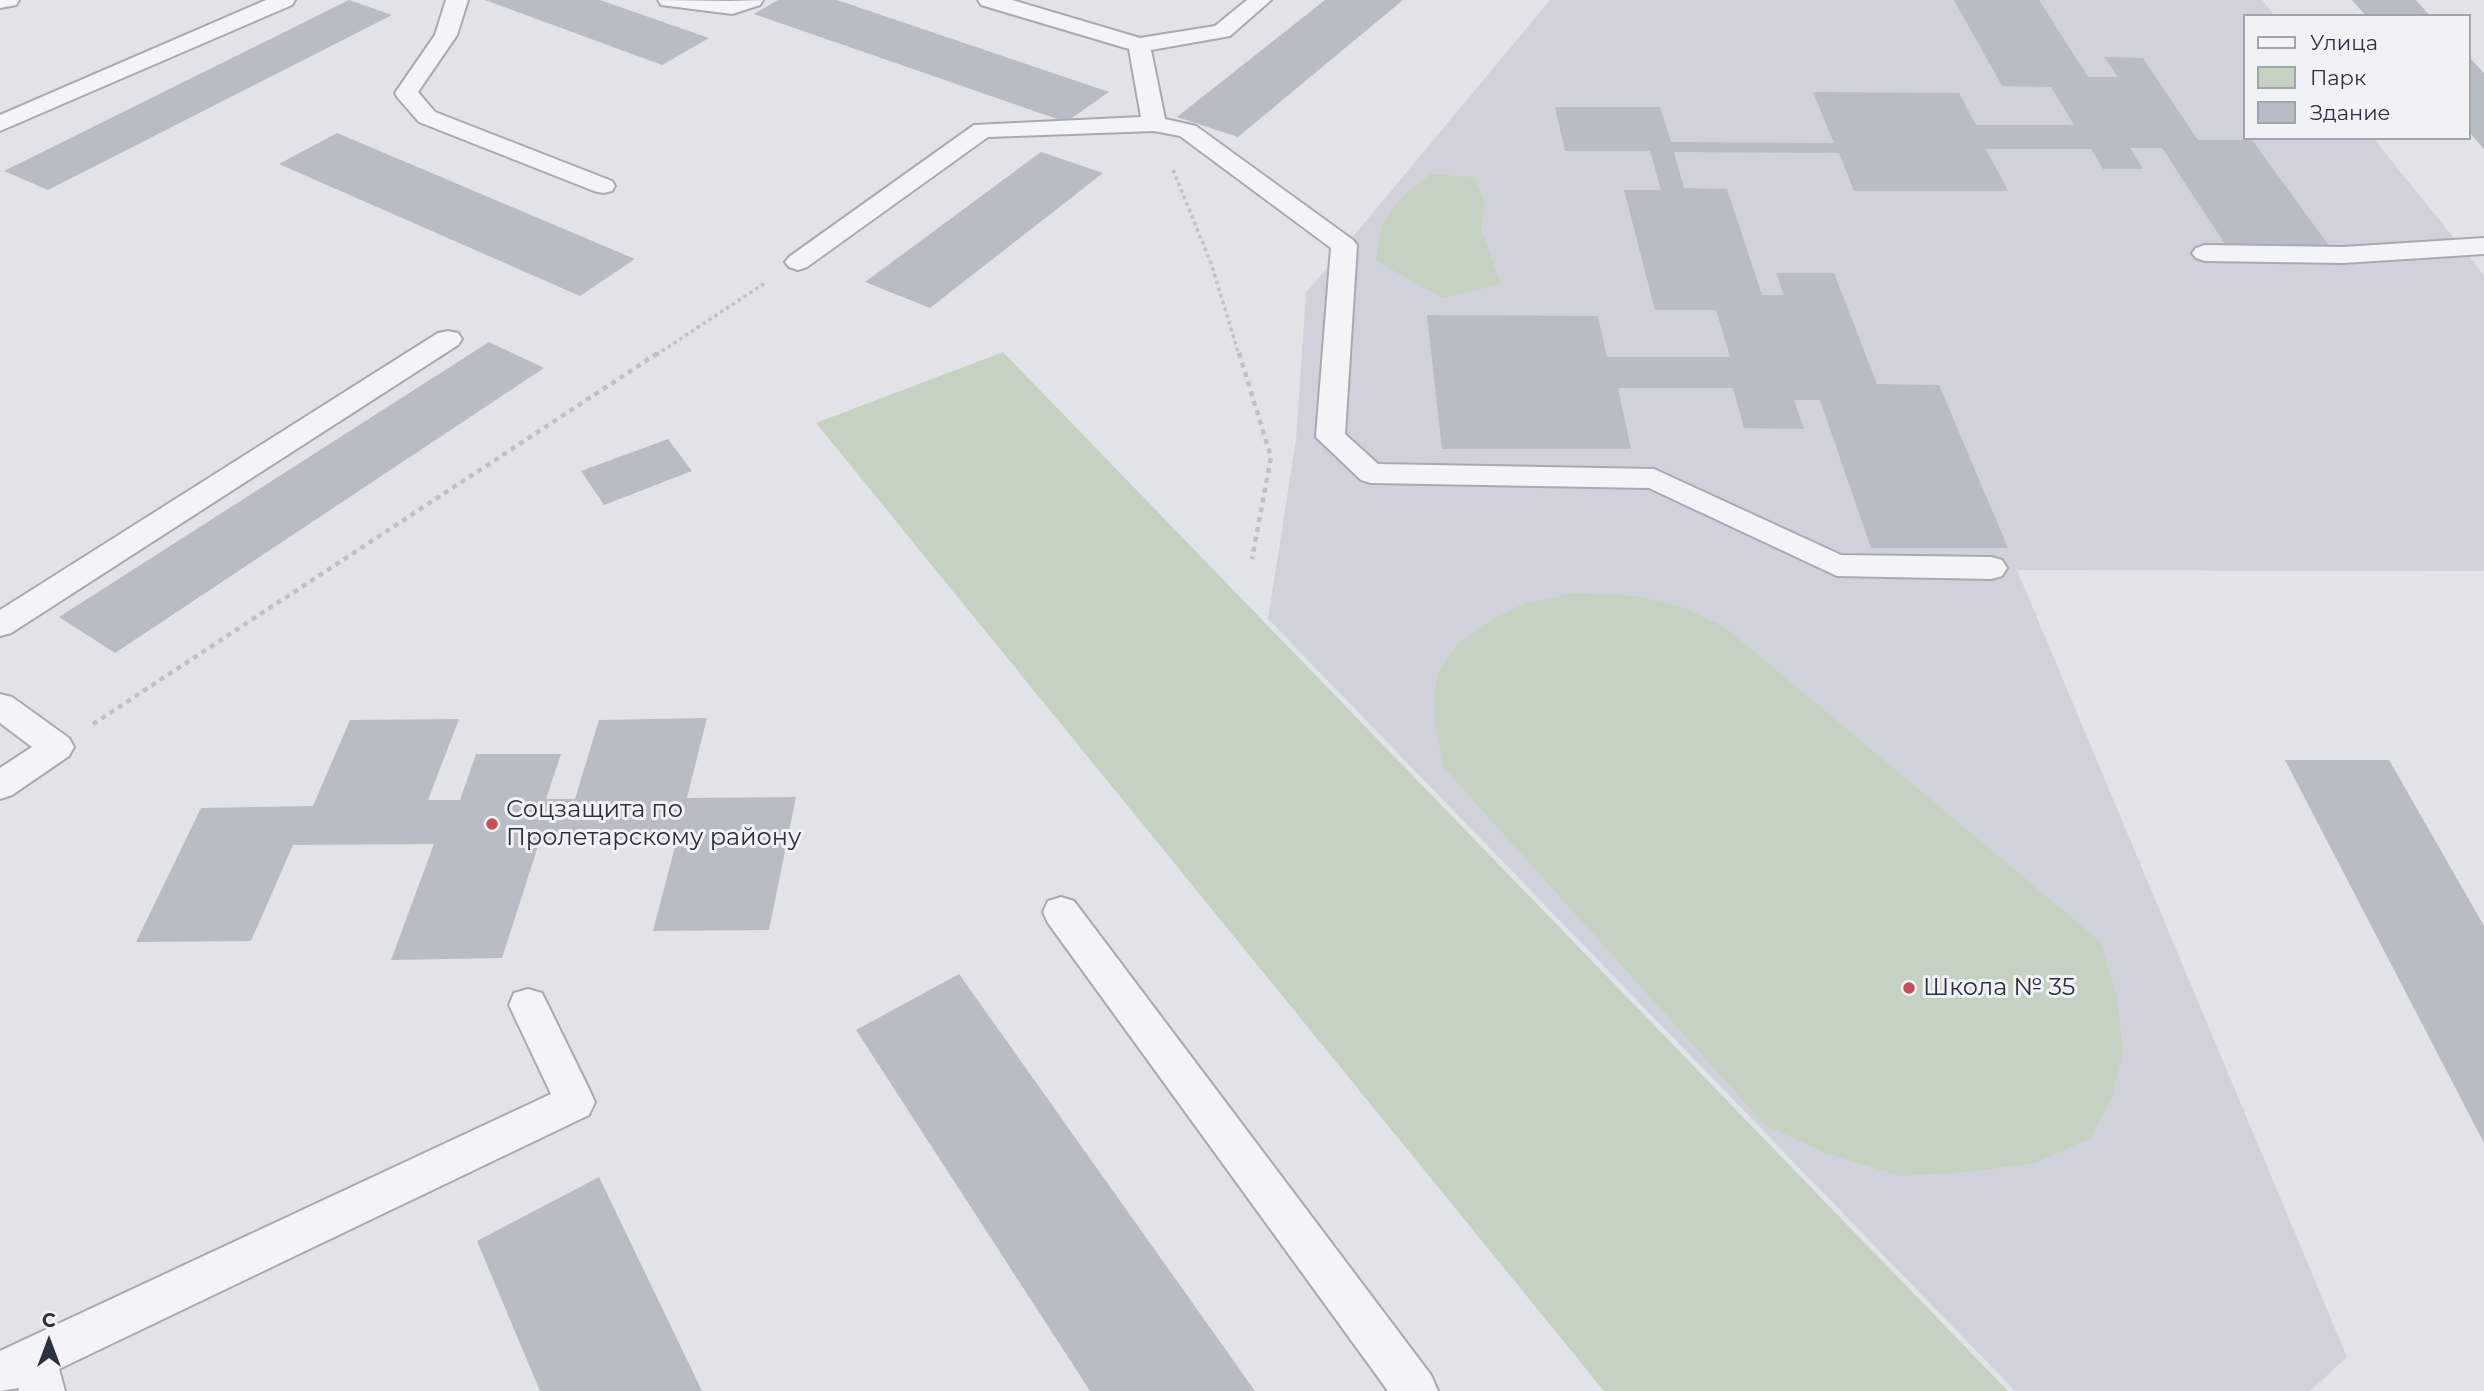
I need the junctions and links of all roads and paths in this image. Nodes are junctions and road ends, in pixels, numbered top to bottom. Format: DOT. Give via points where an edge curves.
graph roads {
  1 [pos="7,0"];
  2 [pos="284,0"];
  3 [pos="457,0"];
  4 [pos="668,0"];
  5 [pos="752,0"];
  6 [pos="989,0"];
  7 [pos="1260,0"];
  8 [pos="0,1"];
  9 [pos="1139,45"];
  10 [pos="0,124"];
  11 [pos="1154,124"];
  12 [pos="603,186"];
  13 [pos="2484,246"];
  14 [pos="2205,253"];
  15 [pos="798,262"];
  16 [pos="448,339"];
  17 [pos="1252,559"];
  18 [pos="1991,568"];
  19 [pos="0,625"];
  20 [pos="0,706"];
  21 [pos="57,747"];
  22 [pos="0,786"];
  23 [pos="1061,912"];
  24 [pos="528,1005"];
  25 [pos="25,1375"];
  26 [pos="1415,1391"];
  1 -- 8 [label="street"];
  2 -- 10 [label="lane"];
  3 -- 12 [label="lane" via="446,35 406,93 427,117"];
  4 -- 5 [label="lane" via="732,8"];
  6 -- 9 [label="lane"];
  7 -- 9 [label="lane" via="1222,31"];
  9 -- 11 [label="lane"];
  11 -- 15 [label="lane" via="982,130"];
  11 -- 17 [label="path" via="1211,263 1271,457"];
  11 -- 18 [label="lane" via="1188,131 1344,245 1330,437 1371,473 1654,479 1837,565"];
  13 -- 14 [label="lane" via="2343,255"];
  15 -- 21 [label="path"];
  16 -- 19 [label="lane"];
  20 -- 21 [label="lane"];
  21 -- 22 [label="lane"];
  23 -- 26 [label="lane"];
  24 -- 25 [label="lane" via="575,1102"];
}
